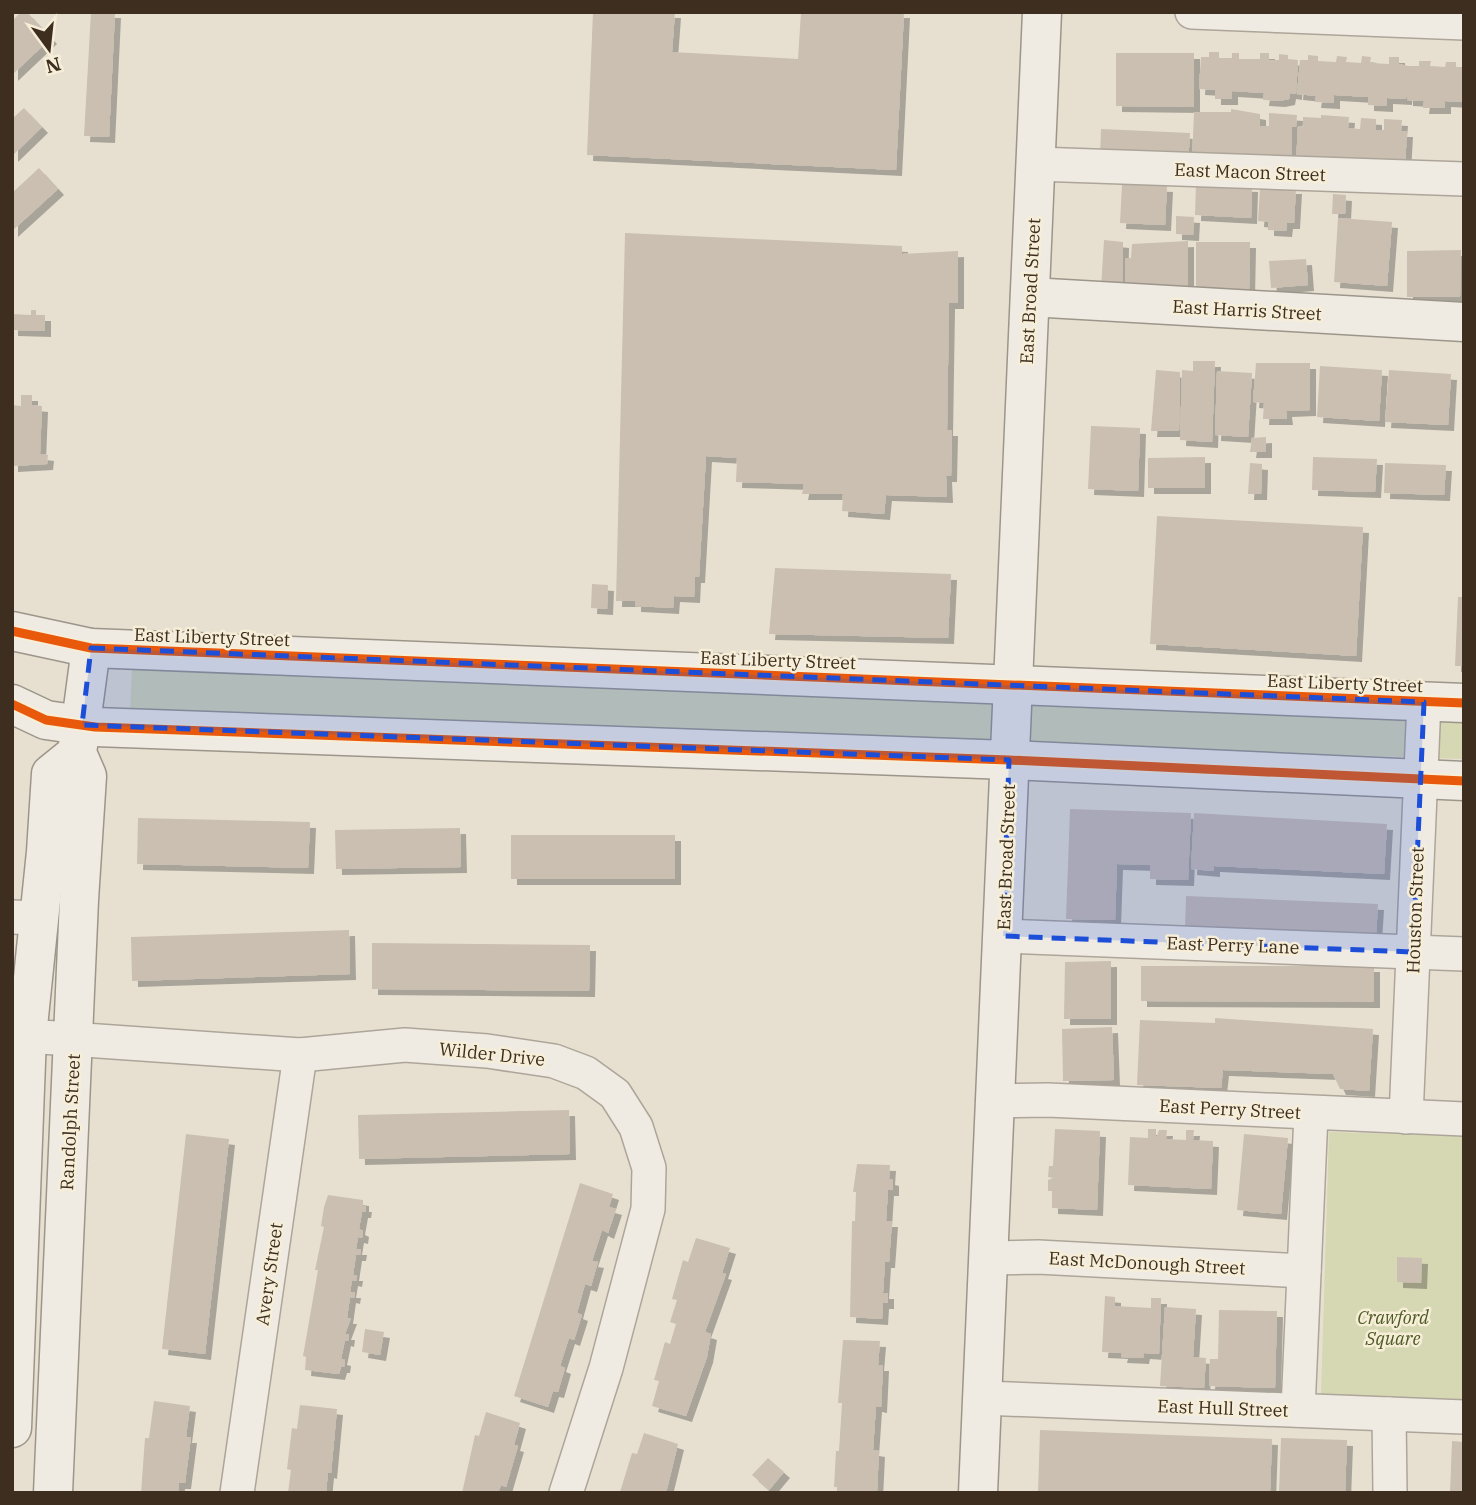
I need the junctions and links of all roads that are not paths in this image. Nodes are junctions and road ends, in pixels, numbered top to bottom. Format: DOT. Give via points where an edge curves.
graph roads {
  1 [pos="1042,12"];
  2 [pos="1192,12"];
  3 [pos="1464,23"];
  4 [pos="1036,164"];
  5 [pos="1464,179"];
  6 [pos="1030,297"];
  7 [pos="1464,322"];
  8 [pos="12,631"];
  9 [pos="91,648"];
  10 [pos="1014,685"];
  11 [pos="1424,702"];
  12 [pos="1464,703"];
  13 [pos="12,704"];
  14 [pos="85,735"];
  15 [pos="1009,760"];
  16 [pos="1420,780"];
  17 [pos="1464,781"];
  18 [pos="25,918"];
  19 [pos="1003,936"];
  20 [pos="1413,952"];
  21 [pos="1464,954"];
  22 [pos="27,1036"];
  23 [pos="74,1040"];
  24 [pos="300,1055"];
  25 [pos="996,1101"];
  26 [pos="1311,1114"];
  27 [pos="1406,1117"];
  28 [pos="1464,1119"];
  29 [pos="989,1258"];
  30 [pos="1304,1271"];
  31 [pos="14,1384"];
  32 [pos="58,1391"];
  33 [pos="983,1398"];
  34 [pos="1298,1410"];
  35 [pos="1389,1414"];
  36 [pos="1464,1417"];
  37 [pos="12,1428"];
  38 [pos="53,1493"];
  39 [pos="237,1493"];
  40 [pos="566,1493"];
  41 [pos="978,1493"];
  42 [pos="1390,1493"];
  1 -- 4 [label="main road, East Broad Street"];
  2 -- 3 [label="street"];
  4 -- 5 [label="street, East Macon Street"];
  4 -- 6 [label="main road, East Broad Street"];
  6 -- 7 [label="main road, East Harris Street"];
  6 -- 10 [label="main road, East Broad Street"];
  8 -- 9 [label="main road, East Liberty Street"];
  9 -- 10 [label="main road, East Liberty Street"];
  9 -- 14 [label="main road, Randolph Street"];
  10 -- 11 [label="main road, East Liberty Street"];
  10 -- 15 [label="main road, East Broad Street"];
  11 -- 12 [label="main road, East Liberty Street"];
  11 -- 16 [label="street, Houston Street"];
  13 -- 14 [label="main road"];
  14 -- 15 [label="main road"];
  14 -- 18 [label="main road" via="51,774"];
  14 -- 23 [label="main road, Randolph Street" via="88,776"];
  15 -- 16 [label="main road"];
  15 -- 19 [label="main road, East Broad Street"];
  16 -- 17 [label="main road"];
  16 -- 20 [label="street, Houston Street"];
  18 -- 22 [label="main road"];
  19 -- 20 [label="street, East Perry Lane"];
  19 -- 25 [label="main road, East Broad Street"];
  20 -- 21 [label="street, East Perry Lane"];
  20 -- 27 [label="street, Houston Street"];
  22 -- 23 [label="street, Wilder Drive"];
  22 -- 31 [label="main road"];
  23 -- 24 [label="street, Wilder Drive"];
  23 -- 32 [label="main road, Randolph Street"];
  24 -- 39 [label="street, Avery Street"];
  24 -- 40 [label="street, Wilder Drive" via="405,1045 554,1060 586,1073 615,1094 636,1127 649,1168 649,1209"];
  25 -- 26 [label="street, East Perry Street"];
  25 -- 29 [label="main road, East Broad Street"];
  26 -- 27 [label="street, East Perry Street"];
  26 -- 30 [label="street"];
  27 -- 28 [label="street, East Perry Street"];
  29 -- 30 [label="street, East McDonough Street"];
  29 -- 33 [label="main road, East Broad Street"];
  30 -- 34 [label="street"];
  31 -- 32 [label="street"];
  31 -- 37 [label="main road"];
  32 -- 38 [label="main road, Randolph Street"];
  33 -- 34 [label="street, East Hull Street"];
  33 -- 41 [label="main road, East Broad Street"];
  34 -- 35 [label="street, East Hull Street"];
  35 -- 36 [label="street, East Hull Street"];
  35 -- 42 [label="street"];
}
